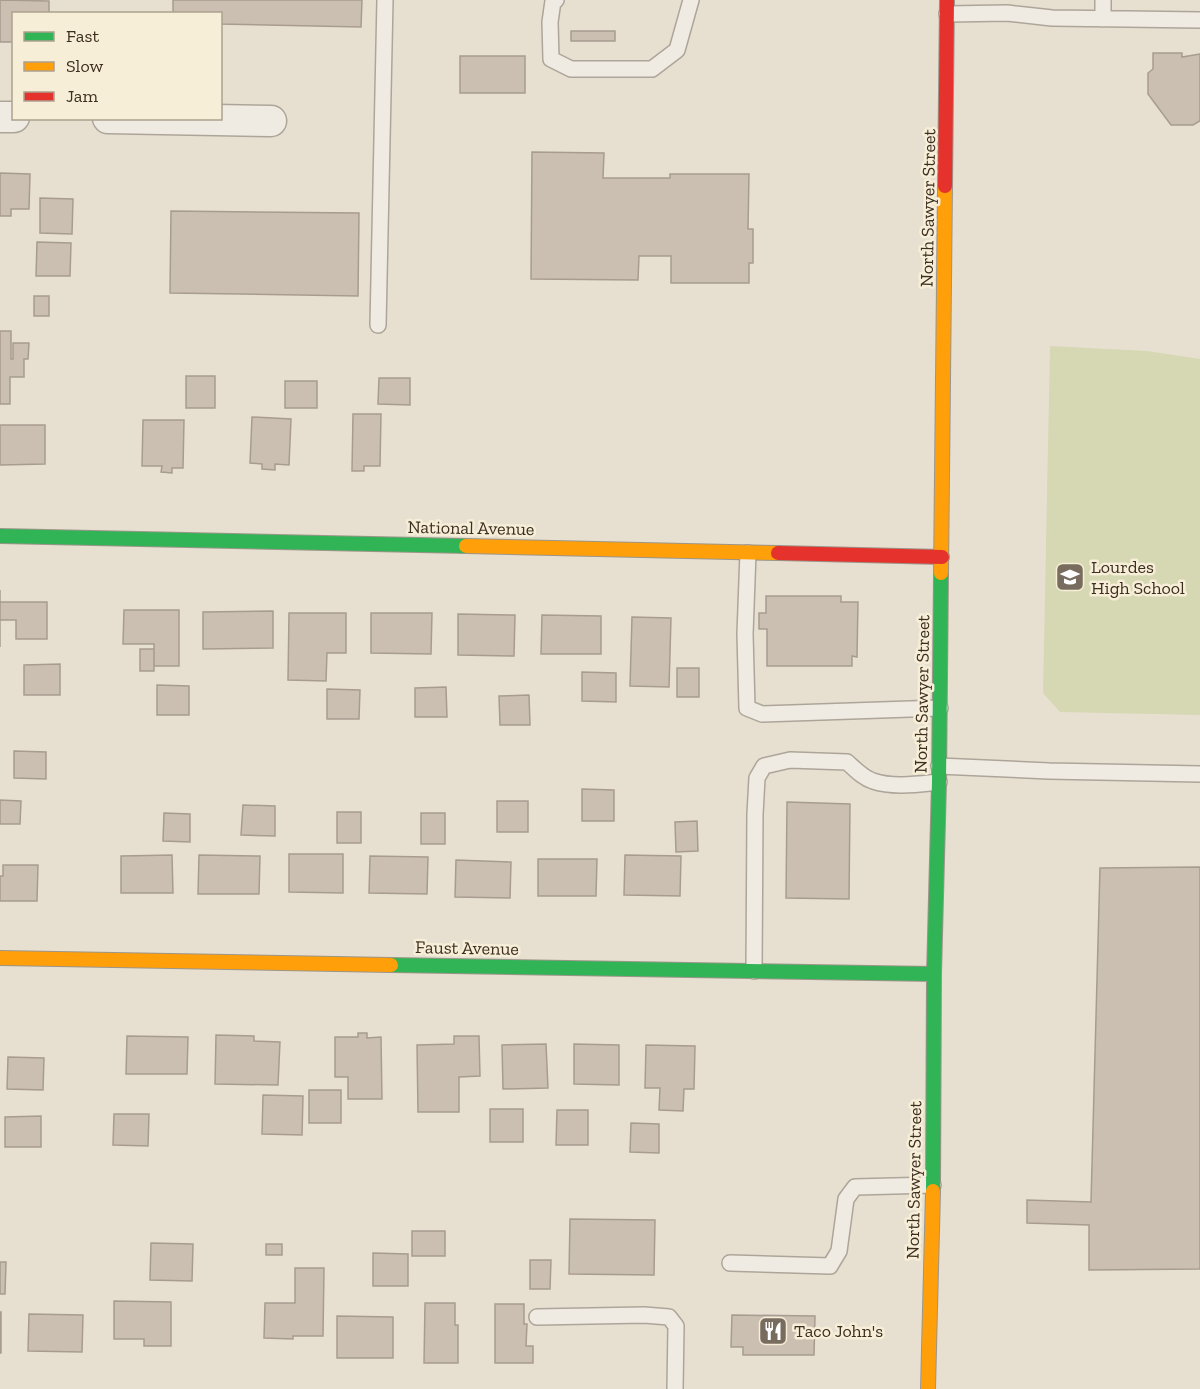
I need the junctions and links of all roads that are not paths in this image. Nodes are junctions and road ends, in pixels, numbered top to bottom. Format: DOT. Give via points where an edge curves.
graph roads {
  1 [pos="385,0"];
  2 [pos="555,0"];
  3 [pos="691,0"];
  4 [pos="1103,0"];
  5 [pos="947,7"];
  6 [pos="1103,19"];
  7 [pos="1200,20"];
  8 [pos="217,120"];
  9 [pos="271,121"];
  10 [pos="378,325"];
  11 [pos="0,536"];
  12 [pos="748,553"];
  13 [pos="942,556"];
  14 [pos="940,708"];
  15 [pos="939,766"];
  16 [pos="1200,774"];
  17 [pos="939,782"];
  18 [pos="0,958"];
  19 [pos="754,971"];
  20 [pos="934,974"];
  21 [pos="933,1185"];
  22 [pos="730,1263"];
  23 [pos="537,1317"];
  24 [pos="675,1389"];
  25 [pos="928,1389"];
  1 -- 10 [label="lane"];
  2 -- 3 [label="lane" via="550,22 551,59 571,69 652,69 677,50"];
  4 -- 6 [label="lane"];
  5 -- 6 [label="lane"];
  5 -- 13 [label="street, North Sawyer Street"];
  6 -- 7 [label="lane"];
  8 -- 9 [label="street"];
  11 -- 12 [label="street, National Avenue"];
  12 -- 13 [label="street, National Avenue"];
  12 -- 14 [label="lane" via="747,708 762,714"];
  13 -- 14 [label="street, North Sawyer Street"];
  14 -- 15 [label="street, North Sawyer Street"];
  15 -- 16 [label="lane"];
  15 -- 17 [label="street, North Sawyer Street"];
  17 -- 19 [label="lane" via="874,782 846,762 790,760 764,766 757,778 755,814"];
  17 -- 20 [label="street, North Sawyer Street"];
  18 -- 19 [label="street, Faust Avenue"];
  19 -- 20 [label="street, Faust Avenue"];
  20 -- 21 [label="street, North Sawyer Street"];
  21 -- 22 [label="lane" via="855,1187 846,1199 839,1251 830,1266"];
  21 -- 25 [label="street, North Sawyer Street"];
  23 -- 24 [label="lane" via="669,1317 676,1326"];
}
